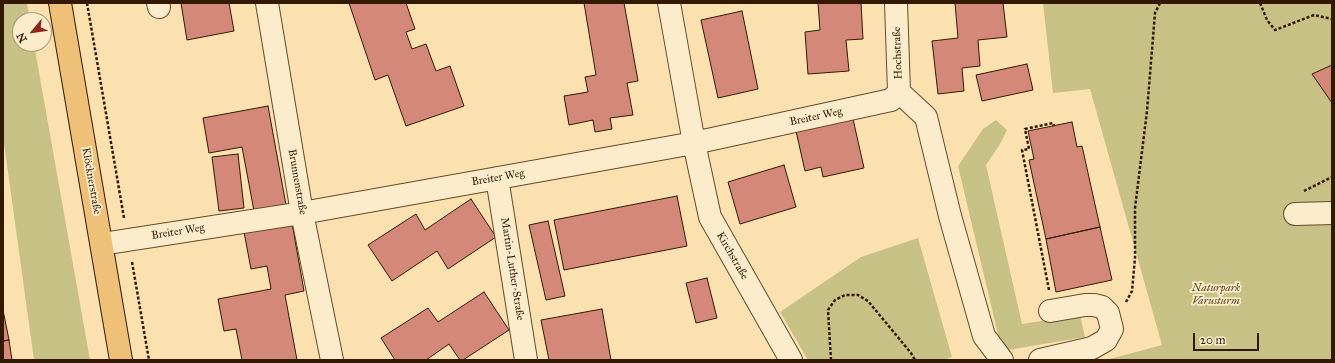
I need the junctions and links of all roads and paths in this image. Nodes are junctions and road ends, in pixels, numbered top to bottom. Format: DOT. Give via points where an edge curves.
graph roads {
  1 [pos="60,3"];
  2 [pos="86,3"];
  3 [pos="267,3"];
  4 [pos="669,3"];
  5 [pos="896,3"];
  6 [pos="1160,3"];
  7 [pos="1260,3"];
  8 [pos="1332,19"];
  9 [pos="895,96"];
  10 [pos="1054,126"];
  11 [pos="694,143"];
  12 [pos="497,178"];
  13 [pos="302,213"];
  14 [pos="1332,213"];
  15 [pos="1295,214"];
  16 [pos="128,239"];
  17 [pos="102,244"];
  18 [pos="1132,291"];
  19 [pos="1052,310"];
  20 [pos="121,360"];
  21 [pos="148,360"];
  22 [pos="332,360"];
  23 [pos="526,360"];
  24 [pos="791,360"];
  25 [pos="831,360"];
  26 [pos="915,360"];
  27 [pos="1002,360"];
  28 [pos="1040,360"];
  1 -- 17 [label="main road, Klöcknerstraße"];
  2 -- 16 [label="path"];
  3 -- 13 [label="street, Brunnenstraße"];
  4 -- 11 [label="street, Kirchstraße"];
  5 -- 9 [label="street, Hochstraße"];
  6 -- 18 [label="path" via="1155,13 1147,111 1135,208"];
  7 -- 8 [label="path" via="1267,20 1275,30 1314,15"];
  9 -- 11 [label="street, Breiter Weg"];
  9 -- 27 [label="street" via="926,117 950,216 984,336"];
  10 -- 19 [label="path" via="1053,123 1025,129 1029,149 1022,150"];
  11 -- 12 [label="street, Breiter Weg"];
  11 -- 24 [label="street, Kirchstraße" via="710,217"];
  12 -- 13 [label="street, Breiter Weg"];
  12 -- 23 [label="street, Martin-Luther-Straße"];
  13 -- 16 [label="street, Breiter Weg"];
  13 -- 22 [label="street, Brunnenstraße"];
  14 -- 15 [label="street"];
  16 -- 17 [label="street, Breiter Weg"];
  16 -- 21 [label="path"];
  17 -- 20 [label="main road, Klöcknerstraße"];
  19 -- 28 [label="street" via="1085,305 1102,307 1108,313 1112,329 1106,340 1092,348"];
  25 -- 26 [label="path" via="828,310 835,300 845,295 858,295 868,301"];
}
